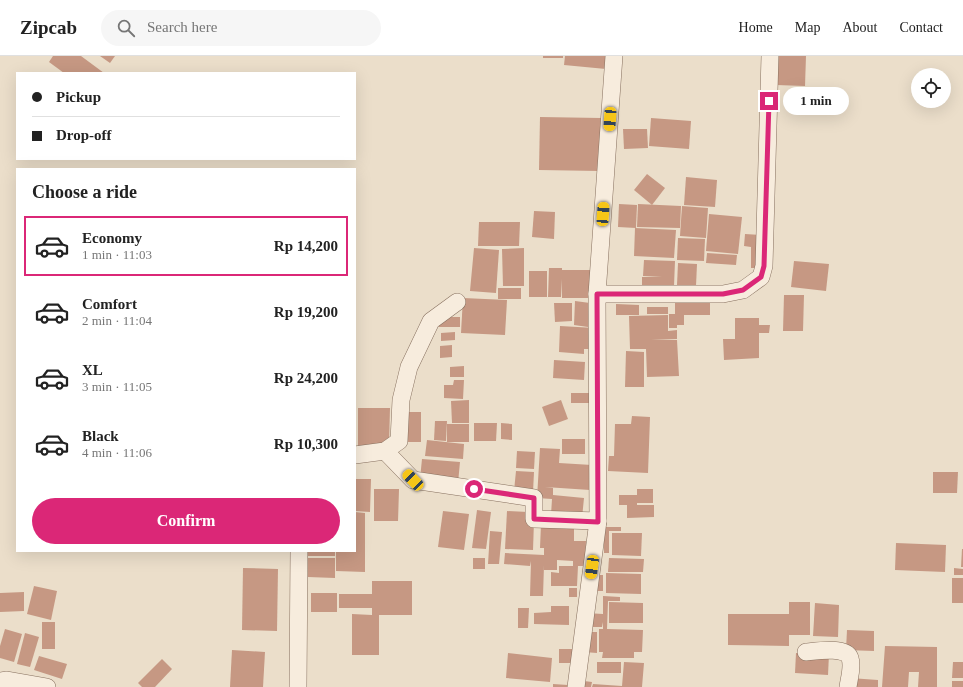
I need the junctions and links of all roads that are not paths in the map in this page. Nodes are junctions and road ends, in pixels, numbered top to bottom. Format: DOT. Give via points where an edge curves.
graph roads {
  1 [pos="614,56"];
  2 [pos="770,56"];
  3 [pos="597,294"];
  4 [pos="457,302"];
  5 [pos="385,451"];
  6 [pos="356,455"];
  7 [pos="598,522"];
  8 [pos="299,552"];
  9 [pos="806,652"];
  10 [pos="0,681"];
  11 [pos="47,687"];
  12 [pos="298,687"];
  13 [pos="576,687"];
  14 [pos="848,687"];
  1 -- 3 [label="street"];
  2 -- 3 [label="street" via="764,266 761,277 743,290 723,294"];
  3 -- 7 [label="street"];
  4 -- 5 [label="street" via="431,321 428,327 409,367 401,400 400,441"];
  5 -- 6 [label="street"];
  5 -- 7 [label="street" via="413,480 534,498 534,519"];
  7 -- 13 [label="street"];
  8 -- 12 [label="street"];
  9 -- 14 [label="street" via="839,650 846,653 851,666"];
  10 -- 11 [label="street"];
}
